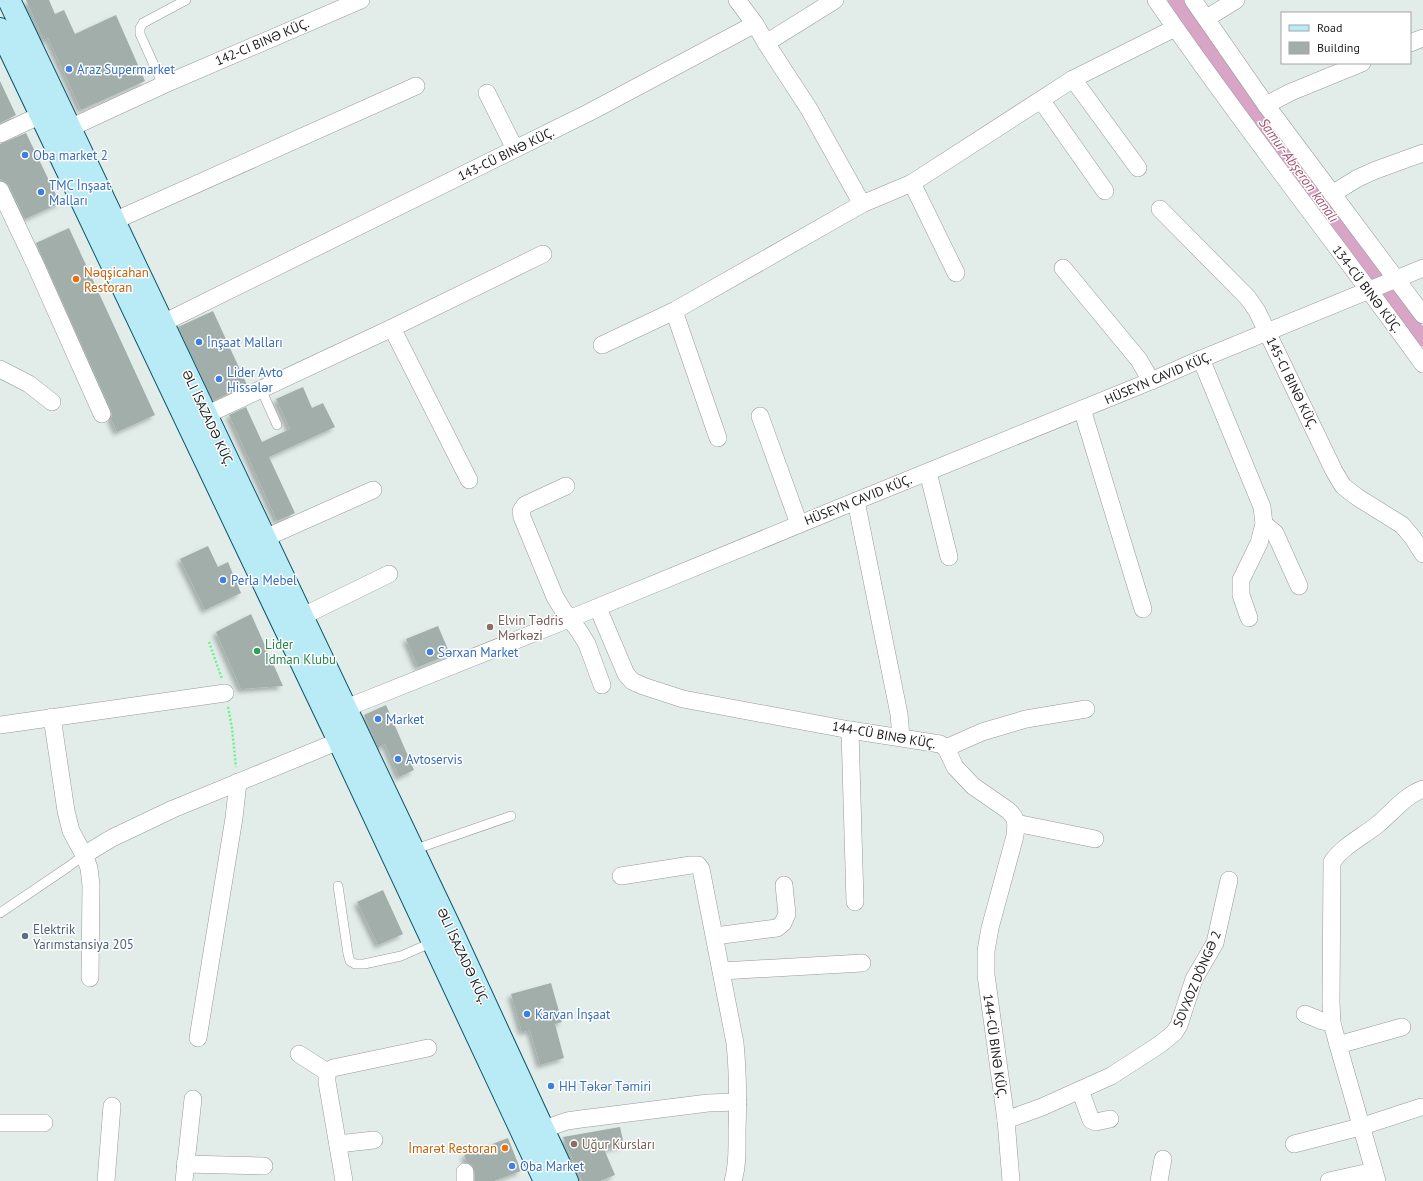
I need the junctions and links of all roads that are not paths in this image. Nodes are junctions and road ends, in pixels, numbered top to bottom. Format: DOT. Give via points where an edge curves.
graph roads {
  1 [pos="9,0"];
  2 [pos="186,0"];
  3 [pos="362,0"];
  4 [pos="737,0"];
  5 [pos="835,0"];
  6 [pos="1156,0"];
  7 [pos="1193,0"];
  8 [pos="1236,0"];
  9 [pos="1207,18"];
  10 [pos="755,24"];
  11 [pos="1175,28"];
  12 [pos="0,29"];
  13 [pos="1423,38"];
  14 [pos="766,42"];
  15 [pos="1411,43"];
  16 [pos="1360,64"];
  17 [pos="1073,78"];
  18 [pos="163,85"];
  19 [pos="416,86"];
  20 [pos="487,93"];
  21 [pos="1041,100"];
  22 [pos="1266,105"];
  23 [pos="50,111"];
  24 [pos="61,132"];
  25 [pos="0,134"];
  26 [pos="515,149"];
  27 [pos="1423,153"];
  28 [pos="1138,168"];
  29 [pos="912,183"];
  30 [pos="0,190"];
  31 [pos="1105,191"];
  32 [pos="1332,194"];
  33 [pos="862,204"];
  34 [pos="1160,209"];
  35 [pos="114,220"];
  36 [pos="544,254"];
  37 [pos="1063,268"];
  38 [pos="1423,268"];
  39 [pos="956,273"];
  40 [pos="1396,278"];
  41 [pos="1369,290"];
  42 [pos="674,311"];
  43 [pos="1423,315"];
  44 [pos="163,323"];
  45 [pos="392,328"];
  46 [pos="1268,333"];
  47 [pos="602,345"];
  48 [pos="1201,359"];
  49 [pos="1423,364"];
  50 [pos="0,369"];
  51 [pos="1151,382"];
  52 [pos="261,389"];
  53 [pos="52,402"];
  54 [pos="1082,409"];
  55 [pos="102,414"];
  56 [pos="206,415"];
  57 [pos="760,416"];
  58 [pos="277,425"];
  59 [pos="718,438"];
  60 [pos="928,472"];
  61 [pos="469,480"];
  62 [pos="566,486"];
  63 [pos="373,490"];
  64 [pos="856,501"];
  65 [pos="799,524"];
  66 [pos="1264,524"];
  67 [pos="265,538"];
  68 [pos="1423,554"];
  69 [pos="949,557"];
  70 [pos="388,574"];
  71 [pos="1299,586"];
  72 [pos="598,608"];
  73 [pos="1143,609"];
  74 [pos="301,616"];
  75 [pos="1249,618"];
  76 [pos="569,619"];
  77 [pos="602,685"];
  78 [pos="225,693"];
  79 [pos="1086,709"];
  80 [pos="337,712"];
  81 [pos="52,717"];
  82 [pos="0,725"];
  83 [pos="850,730"];
  84 [pos="348,737"];
  85 [pos="901,737"];
  86 [pos="946,748"];
  87 [pos="238,782"];
  88 [pos="1423,789"];
  89 [pos="511,816"];
  90 [pos="1016,823"];
  91 [pos="1095,839"];
  92 [pos="413,850"];
  93 [pos="84,855"];
  94 [pos="621,876"];
  95 [pos="1229,880"];
  96 [pos="784,885"];
  97 [pos="338,886"];
  98 [pos="855,902"];
  99 [pos="0,913"];
  100 [pos="715,936"];
  101 [pos="434,942"];
  102 [pos="862,962"];
  103 [pos="722,971"];
  104 [pos="90,978"];
  105 [pos="1304,1014"];
  106 [pos="1332,1023"];
  107 [pos="1402,1027"];
  108 [pos="198,1038"];
  109 [pos="1338,1045"];
  110 [pos="428,1048"];
  111 [pos="299,1054"];
  112 [pos="327,1072"];
  113 [pos="1080,1090"];
  114 [pos="193,1099"];
  115 [pos="738,1102"];
  116 [pos="112,1106"];
  117 [pos="1421,1107"];
  118 [pos="1006,1120"];
  119 [pos="1110,1120"];
  120 [pos="0,1123"];
  121 [pos="44,1123"];
  122 [pos="1360,1127"];
  123 [pos="544,1129"];
  124 [pos="374,1140"];
  125 [pos="338,1144"];
  126 [pos="1294,1144"];
  127 [pos="1163,1160"];
  128 [pos="264,1166"];
  129 [pos="185,1173"];
  130 [pos="1375,1176"];
  131 [pos="106,1181"];
  132 [pos="344,1181"];
  133 [pos="545,1181"];
  134 [pos="567,1181"];
  135 [pos="733,1181"];
  136 [pos="1011,1181"];
  137 [pos="1159,1181"];
  138 [pos="1329,1181"];
  1 -- 23 [label="main road"];
  2 -- 18 [label="lane" via="143,23 140,28 140,34"];
  3 -- 18 [label="street, 142-CI BINƏ KÜÇ."];
  4 -- 10 [label="street"];
  5 -- 14 [label="street"];
  6 -- 11 [label="street, 134-CÜ BINƏ KÜÇ."];
  7 -- 9 [label="street"];
  8 -- 9 [label="street"];
  9 -- 22 [label="street"];
  10 -- 14 [label="street"];
  10 -- 26 [label="street, 143-CÜ BINƏ KÜÇ."];
  11 -- 17 [label="street"];
  11 -- 41 [label="street, 134-CÜ BINƏ KÜÇ."];
  12 -- 23 [label="main road"];
  13 -- 15 [label="street"];
  14 -- 33 [label="street" via="809,109"];
  16 -- 22 [label="street"];
  17 -- 21 [label="street"];
  17 -- 28 [label="street"];
  18 -- 24 [label="street, 142-CI BINƏ KÜÇ."];
  19 -- 35 [label="street"];
  20 -- 26 [label="street"];
  21 -- 29 [label="street"];
  21 -- 31 [label="street"];
  22 -- 32 [label="street"];
  23 -- 24 [label="main road"];
  23 -- 25 [label="street"];
  24 -- 35 [label="main road, ƏLI İSAZADƏ KÜÇ."];
  24 -- 80 [label="main road, ƏLI İSAZADƏ KÜÇ." via="246,546"];
  26 -- 44 [label="street, 143-CÜ BINƏ KÜÇ."];
  27 -- 32 [label="street" via="1358,178"];
  29 -- 33 [label="street"];
  29 -- 39 [label="street"];
  30 -- 55 [label="street"];
  32 -- 40 [label="street"];
  33 -- 42 [label="street"];
  34 -- 46 [label="street, 145-CI BINƏ KÜÇ." via="1248,298"];
  35 -- 44 [label="main road, ƏLI İSAZADƏ KÜÇ."];
  36 -- 45 [label="street"];
  37 -- 51 [label="street" via="1139,360"];
  38 -- 40 [label="street"];
  40 -- 41 [label="street, HÜSEYN CAVID KÜÇ."];
  40 -- 43 [label="street"];
  41 -- 46 [label="street, HÜSEYN CAVID KÜÇ."];
  41 -- 49 [label="street, 134-CÜ BINƏ KÜÇ."];
  42 -- 47 [label="street"];
  42 -- 59 [label="street"];
  44 -- 56 [label="main road, ƏLI İSAZADƏ KÜÇ."];
  45 -- 52 [label="street"];
  45 -- 61 [label="street"];
  46 -- 48 [label="street, HÜSEYN CAVID KÜÇ."];
  46 -- 68 [label="street, 145-CI BINƏ KÜÇ." via="1343,486 1402,525"];
  48 -- 51 [label="street, HÜSEYN CAVID KÜÇ."];
  48 -- 66 [label="street" via="1262,507"];
  50 -- 53 [label="street" via="29,384"];
  51 -- 54 [label="street, HÜSEYN CAVID KÜÇ."];
  52 -- 56 [label="street"];
  52 -- 58 [label="lane"];
  54 -- 60 [label="street, HÜSEYN CAVID KÜÇ."];
  54 -- 73 [label="street"];
  56 -- 67 [label="main road, ƏLI İSAZADƏ KÜÇ."];
  57 -- 65 [label="street"];
  60 -- 64 [label="street, HÜSEYN CAVID KÜÇ."];
  60 -- 69 [label="street"];
  62 -- 76 [label="street" via="525,505 521,511 555,597"];
  63 -- 67 [label="street"];
  64 -- 65 [label="street, HÜSEYN CAVID KÜÇ."];
  64 -- 85 [label="street" via="899,714"];
  65 -- 72 [label="street, HÜSEYN CAVID KÜÇ."];
  66 -- 71 [label="street" via="1274,533"];
  66 -- 75 [label="street" via="1259,543 1241,580 1241,595"];
  67 -- 74 [label="main road, ƏLI İSAZADƏ KÜÇ."];
  70 -- 74 [label="street"];
  72 -- 76 [label="street, HÜSEYN CAVID KÜÇ."];
  72 -- 83 [label="street, 144-CÜ BINƏ KÜÇ." via="626,674 632,681 683,699"];
  74 -- 80 [label="main road, ƏLI İSAZADƏ KÜÇ."];
  76 -- 77 [label="street" via="587,644"];
  76 -- 80 [label="street, HÜSEYN CAVID KÜÇ."];
  78 -- 81 [label="street"];
  79 -- 86 [label="street" via="1026,719 982,732"];
  80 -- 84 [label="main road"];
  81 -- 82 [label="street"];
  81 -- 93 [label="street" via="66,811 71,831"];
  83 -- 85 [label="street, 144-CÜ BINƏ KÜÇ."];
  83 -- 98 [label="street"];
  84 -- 87 [label="street"];
  84 -- 92 [label="main road, ƏLI İSAZADƏ KÜÇ."];
  84 -- 101 [label="main road, ƏLI İSAZADƏ KÜÇ."];
  85 -- 86 [label="street, 144-CÜ BINƏ KÜÇ." via="936,743"];
  86 -- 90 [label="street, 144-CÜ BINƏ KÜÇ." via="961,774 973,786 1009,811"];
  87 -- 93 [label="street" via="137,826"];
  87 -- 108 [label="street"];
  88 -- 106 [label="street" via="1403,801 1378,825 1338,854 1332,862"];
  89 -- 92 [label="lane"];
  90 -- 91 [label="street"];
  90 -- 118 [label="street, 144-CÜ BINƏ KÜÇ." via="986,951 986,975"];
  92 -- 123 [label="main road, ƏLI İSAZADƏ KÜÇ."];
  93 -- 99 [label="lane"];
  93 -- 104 [label="street" via="91,885"];
  94 -- 100 [label="street" via="698,865 702,869"];
  95 -- 113 [label="street, SOVXOZ DÖNGƏ 2" via="1215,943 1194,979 1177,1029 1159,1045 1117,1072"];
  96 -- 100 [label="street" via="787,914 777,928"];
  97 -- 101 [label="lane" via="348,954 354,964 401,956"];
  100 -- 103 [label="street"];
  101 -- 133 [label="main road, ƏLI İSAZADƏ KÜÇ."];
  102 -- 103 [label="street"];
  103 -- 115 [label="street" via="735,1042"];
  105 -- 106 [label="street"];
  106 -- 109 [label="street"];
  107 -- 109 [label="street"];
  109 -- 122 [label="street"];
  110 -- 112 [label="street" via="333,1068"];
  111 -- 112 [label="street"];
  112 -- 125 [label="street"];
  113 -- 118 [label="street, SOVXOZ DÖNGƏ 2"];
  113 -- 119 [label="street" via="1092,1120"];
  114 -- 129 [label="street"];
  115 -- 123 [label="street" via="708,1103 581,1118"];
  115 -- 135 [label="street" via="737,1162"];
  116 -- 131 [label="street"];
  117 -- 122 [label="street"];
  118 -- 136 [label="street, 144-CÜ BINƏ KÜÇ."];
  120 -- 121 [label="street"];
  122 -- 126 [label="street"];
  122 -- 130 [label="street"];
  123 -- 134 [label="main road, ƏLI İSAZADƏ KÜÇ."];
  124 -- 125 [label="street"];
  125 -- 132 [label="street"];
  127 -- 137 [label="street"];
  128 -- 129 [label="street"];
  130 -- 138 [label="street"];
}
